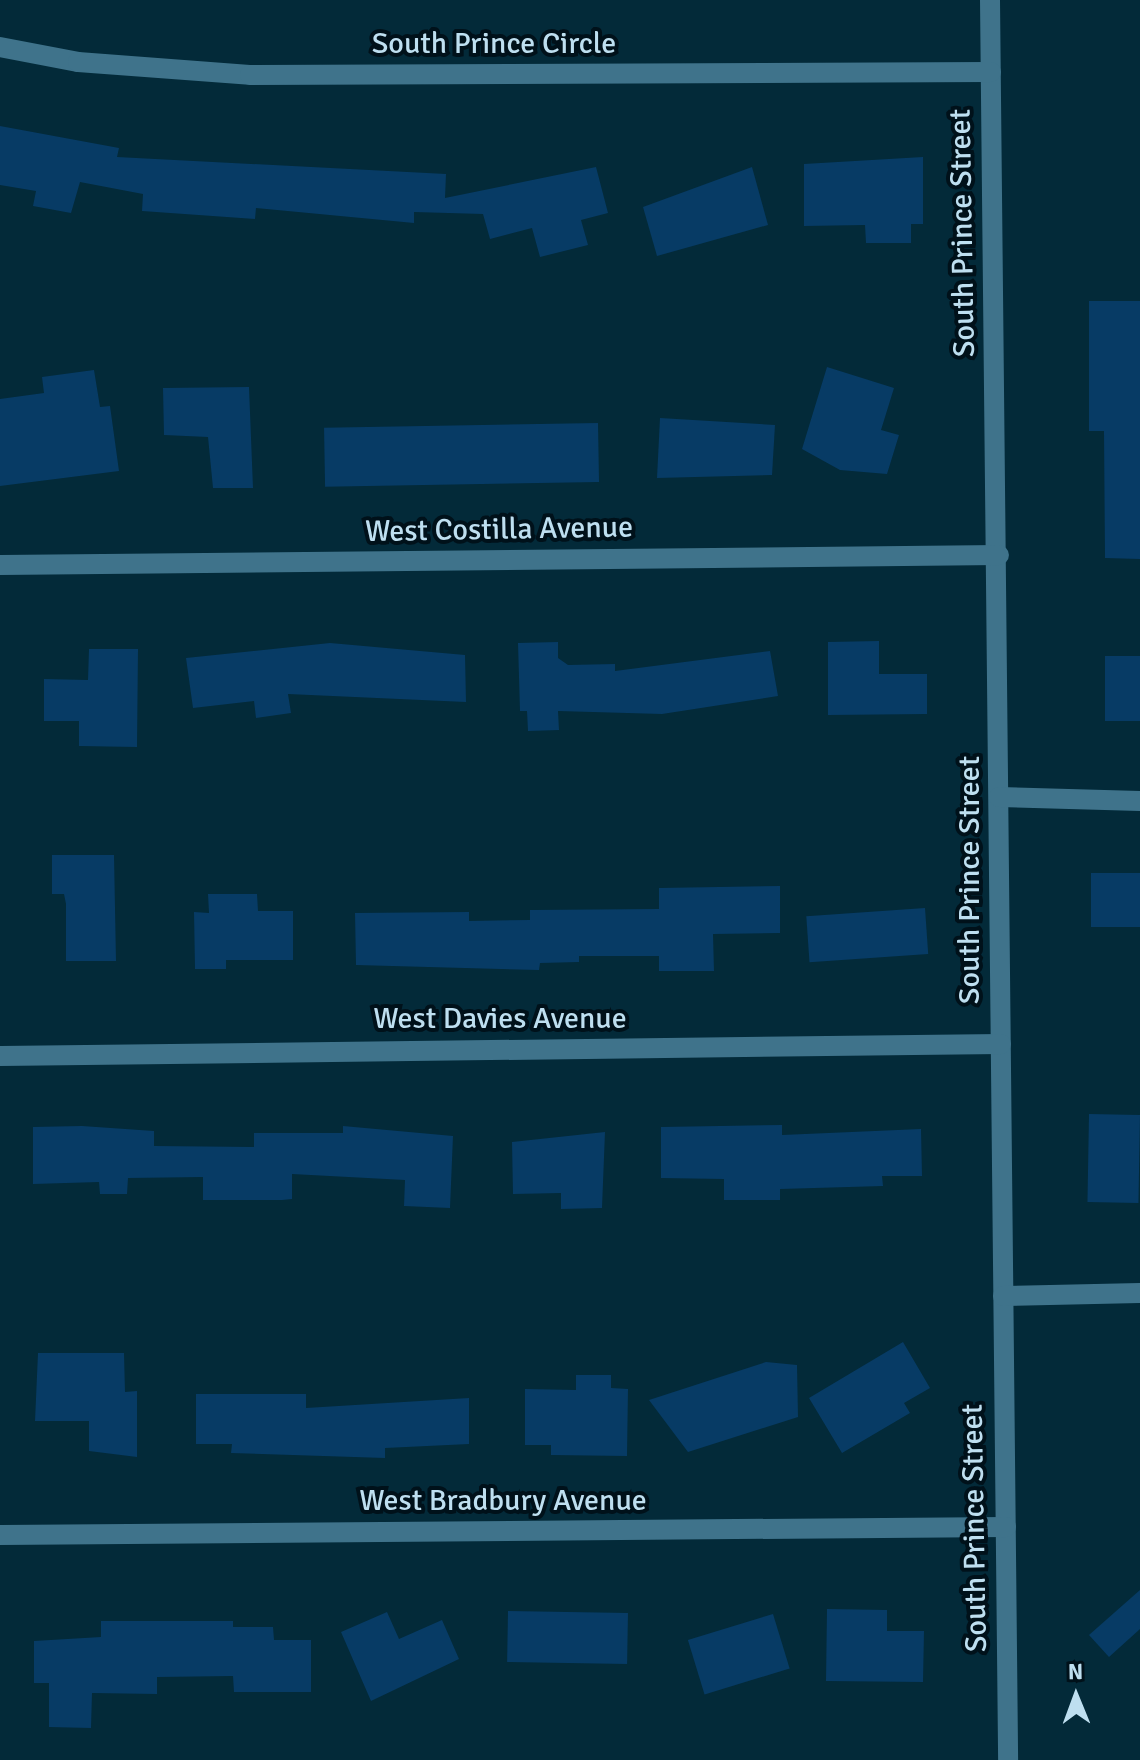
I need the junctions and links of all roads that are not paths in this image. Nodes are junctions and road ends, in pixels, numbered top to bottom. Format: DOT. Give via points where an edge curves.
graph roads {
  1 [pos="990,0"];
  2 [pos="0,47"];
  3 [pos="991,72"];
  4 [pos="999,555"];
  5 [pos="0,565"];
  6 [pos="999,797"];
  7 [pos="1140,801"];
  8 [pos="1001,1044"];
  9 [pos="0,1056"];
  10 [pos="1140,1293"];
  11 [pos="1003,1296"];
  12 [pos="1006,1527"];
  13 [pos="0,1535"];
  14 [pos="1008,1760"];
  1 -- 3 [label="street, South Prince Street"];
  2 -- 3 [label="street, South Prince Circle" via="78,62 250,75"];
  3 -- 4 [label="street, South Prince Street"];
  4 -- 5 [label="street, West Costilla Avenue"];
  4 -- 6 [label="street, South Prince Street"];
  6 -- 7 [label="street"];
  6 -- 8 [label="street, South Prince Street"];
  8 -- 9 [label="street, West Davies Avenue"];
  8 -- 11 [label="street, South Prince Street"];
  10 -- 11 [label="street"];
  11 -- 12 [label="street, South Prince Street"];
  12 -- 13 [label="street, West Bradbury Avenue"];
  12 -- 14 [label="street, South Prince Street"];
}
